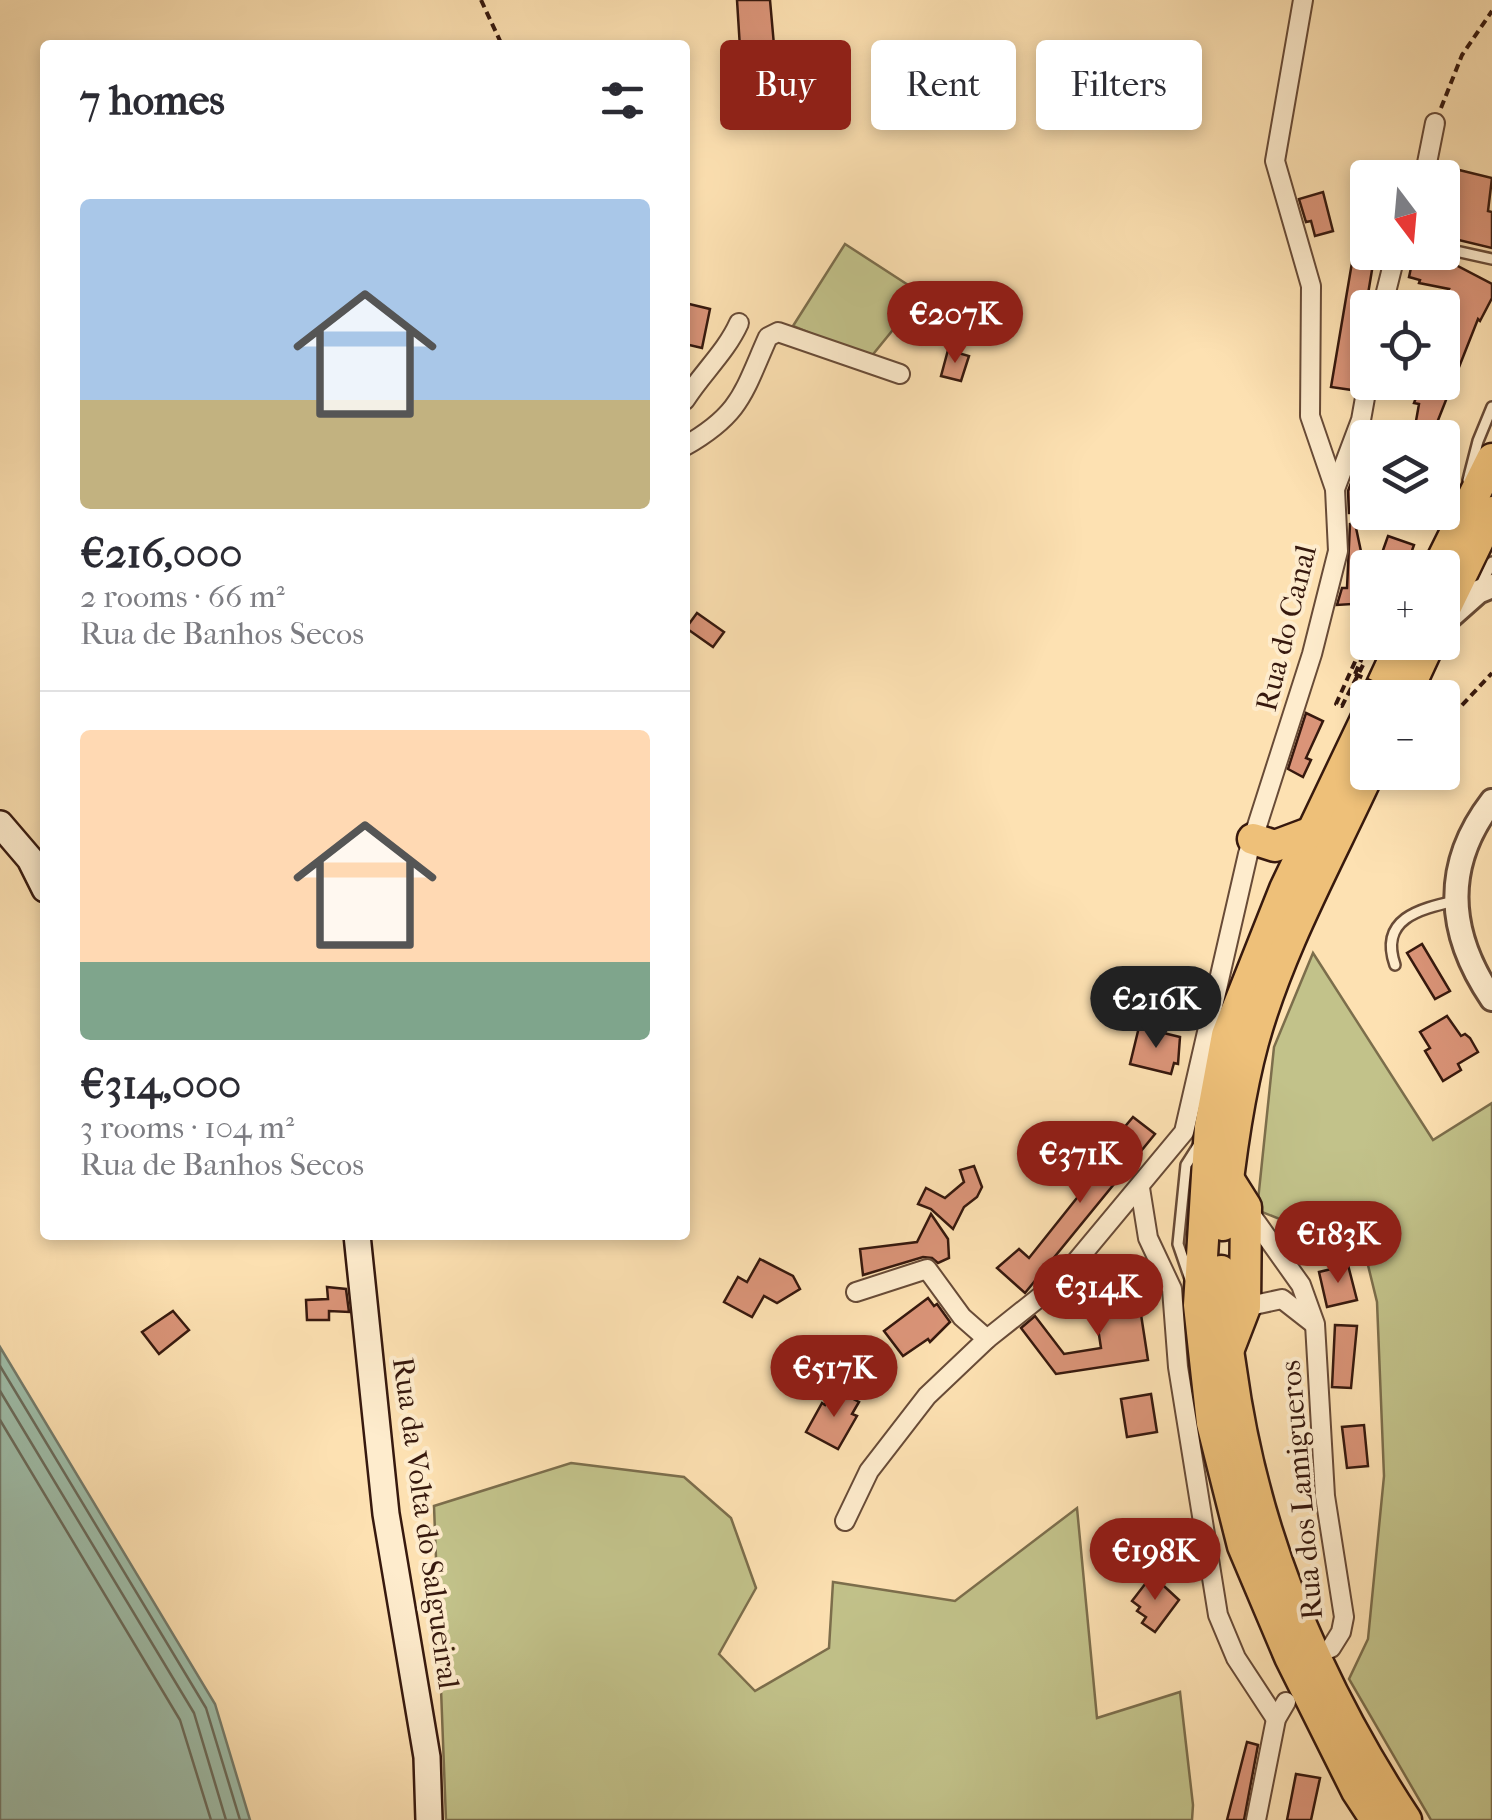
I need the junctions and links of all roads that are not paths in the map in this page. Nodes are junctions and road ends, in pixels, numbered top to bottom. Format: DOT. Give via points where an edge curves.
graph roads {
  1 [pos="1302,0"];
  2 [pos="1435,123"];
  3 [pos="1428,160"];
  4 [pos="1460,252"];
  5 [pos="1492,259"];
  6 [pos="738,323"];
  7 [pos="900,374"];
  8 [pos="690,392"];
  9 [pos="1365,400"];
  10 [pos="1492,406"];
  11 [pos="690,443"];
  12 [pos="1492,459"];
  13 [pos="1335,489"];
  14 [pos="1492,512"];
  15 [pos="1461,520"];
  16 [pos="1447,550"];
  17 [pos="1492,562"];
  18 [pos="1460,578"];
  19 [pos="1485,589"];
  20 [pos="1460,609"];
  21 [pos="1350,753"];
  22 [pos="1361,790"];
  23 [pos="1492,802"];
  24 [pos="0,824"];
  25 [pos="1312,832"];
  26 [pos="1251,846"];
  27 [pos="40,878"];
  28 [pos="1284,889"];
  29 [pos="1454,902"];
  30 [pos="1395,965"];
  31 [pos="1492,999"];
  32 [pos="1228,1177"];
  33 [pos="1140,1188"];
  34 [pos="1246,1207"];
  35 [pos="358,1240"];
  36 [pos="856,1292"];
  37 [pos="1245,1308"];
  38 [pos="1315,1324"];
  39 [pos="987,1339"];
  40 [pos="1228,1351"];
  41 [pos="845,1520"];
  42 [pos="1331,1648"];
  43 [pos="1286,1702"];
  44 [pos="1276,1719"];
  45 [pos="1370,1815"];
  46 [pos="428,1820"];
  47 [pos="1256,1820"];
  48 [pos="1406,1820"];
  1 -- 13 [label="street, Rua do Canal" via="1275,161 1310,286 1310,416"];
  2 -- 3 [label="street"];
  4 -- 5 [label="lane"];
  6 -- 8 [label="street" via="730,344"];
  7 -- 11 [label="street" via="778,332 768,337 739,402 718,427"];
  9 -- 13 [label="street"];
  10 -- 15 [label="lane" via="1470,467"];
  12 -- 15 [label="highway"];
  13 -- 26 [label="street, Rua do Canal" via="1334,568"];
  14 -- 18 [label="highway"];
  15 -- 16 [label="highway"];
  17 -- 19 [label="lane"];
  19 -- 20 [label="street"];
  21 -- 25 [label="highway"];
  22 -- 32 [label="highway" via="1287,947 1253,1042"];
  23 -- 29 [label="street" via="1474,826"];
  24 -- 27 [label="main road"];
  25 -- 26 [label="highway" via="1275,846"];
  25 -- 28 [label="highway"];
  26 -- 28 [label="highway"];
  26 -- 33 [label="street, Rua do Canal" via="1184,1132"];
  28 -- 45 [label="highway" via="1227,1035 1210,1127 1200,1306 1212,1423 1243,1546"];
  29 -- 30 [label="lane" via="1402,921 1390,950"];
  29 -- 31 [label="street" via="1463,948"];
  32 -- 34 [label="highway"];
  32 -- 40 [label="highway" via="1220,1305"];
  33 -- 39 [label="street, Rua do Canal" via="1060,1280"];
  33 -- 44 [label="street" via="1148,1238 1172,1289 1218,1615 1236,1658"];
  34 -- 37 [label="highway"];
  34 -- 38 [label="street, Rua dos Lamigueros" via="1301,1285"];
  35 -- 46 [label="main road, Rua da Volta do Salgueiral" via="386,1514 427,1757"];
  36 -- 39 [label="street" via="927,1269"];
  37 -- 38 [label="street, Rua dos Lamigueros" via="1282,1299"];
  37 -- 40 [label="highway"];
  38 -- 42 [label="street, Rua dos Lamigueros" via="1326,1496 1344,1617"];
  39 -- 41 [label="street, Rua do Canal" via="907,1420"];
  40 -- 48 [label="highway" via="1266,1536 1310,1650"];
  43 -- 44 [label="street"];
  44 -- 47 [label="street"];
}
